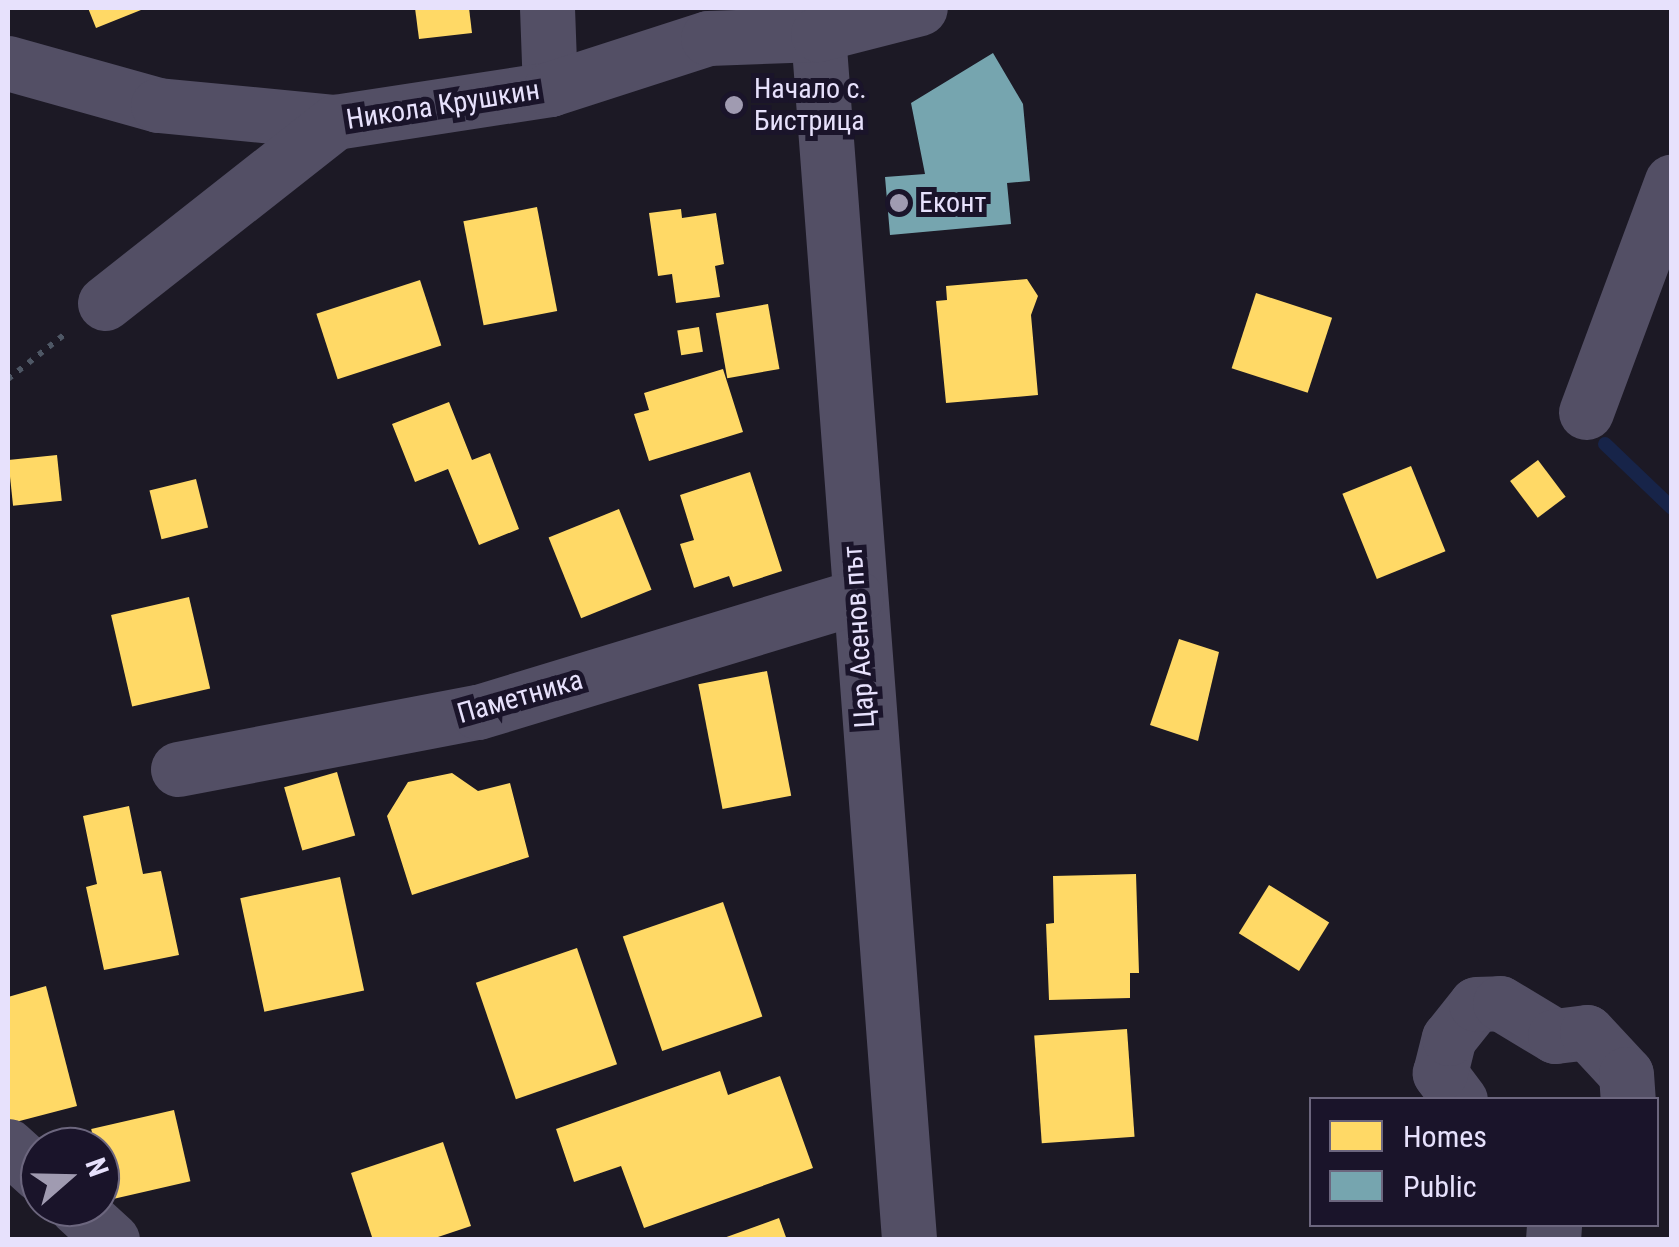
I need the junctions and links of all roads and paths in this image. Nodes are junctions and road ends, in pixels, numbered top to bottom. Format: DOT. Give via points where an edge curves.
graph roads {
  1 [pos="547,8"];
  2 [pos="920,8"];
  3 [pos="831,21"];
  4 [pos="8,63"];
  5 [pos="550,89"];
  6 [pos="335,122"];
  7 [pos="1672,182"];
  8 [pos="105,303"];
  9 [pos="8,379"];
  10 [pos="1586,412"];
  11 [pos="856,596"];
  12 [pos="178,769"];
  13 [pos="1458,1097"];
  14 [pos="1628,1097"];
  15 [pos="909,1240"];
  1 -- 5 [label="street"];
  2 -- 3 [label="street, Никола Крушкин"];
  3 -- 5 [label="street, Никола Крушкин" via="708,38"];
  3 -- 11 [label="street, Цар Асенов път"];
  4 -- 6 [label="street, Никола Крушкин" via="158,105"];
  5 -- 6 [label="street, Никола Крушкин"];
  6 -- 8 [label="street"];
  7 -- 10 [label="street"];
  8 -- 9 [label="path"];
  11 -- 12 [label="street, Паметника" via="478,712"];
  11 -- 15 [label="street, Цар Асенов път"];
  13 -- 14 [label="street" via="1440,1074 1449,1038 1476,1004 1500,1003 1554,1036 1588,1032 1626,1074"];
}
